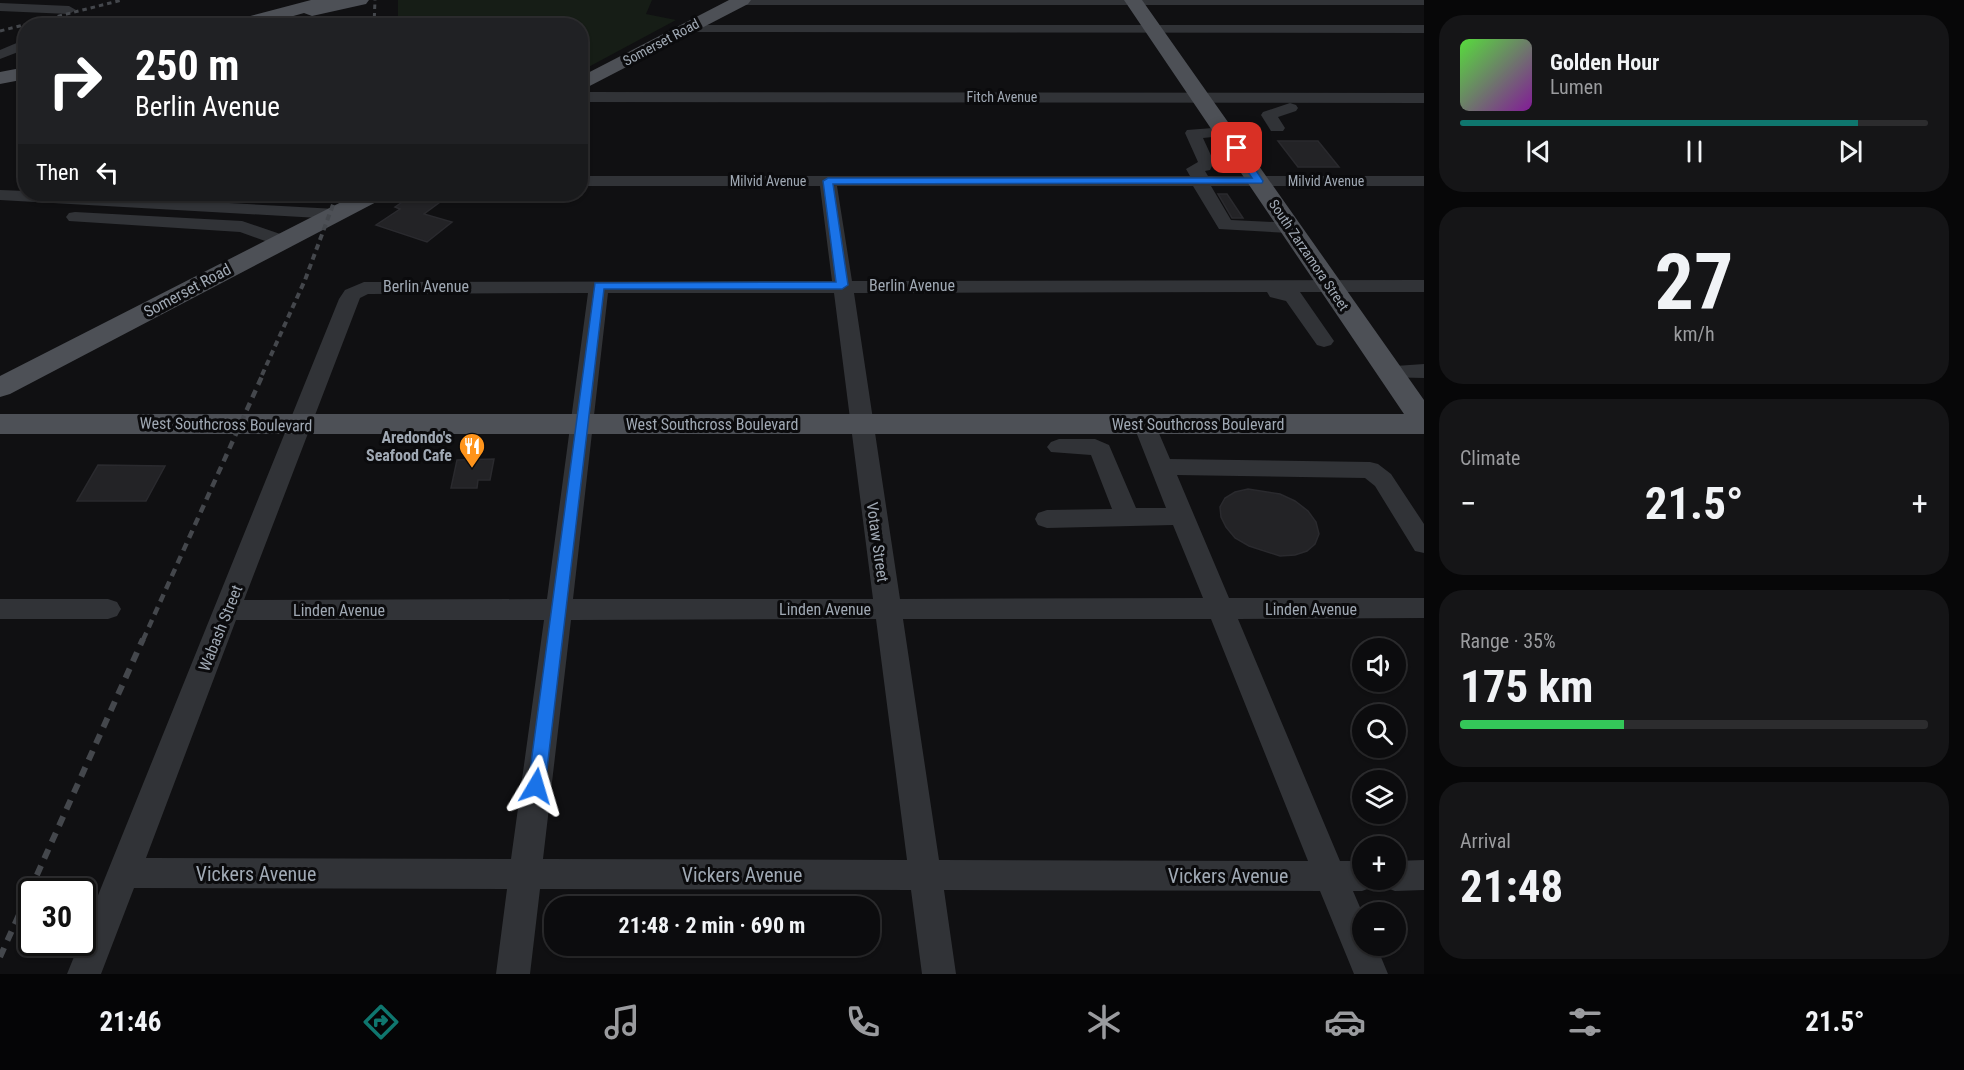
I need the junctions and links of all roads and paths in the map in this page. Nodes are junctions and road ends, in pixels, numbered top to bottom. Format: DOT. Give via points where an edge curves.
graph roads {
  1 [pos="82,0"];
  2 [pos="331,0"];
  3 [pos="360,0"];
  4 [pos="742,0"];
  5 [pos="1133,0"];
  6 [pos="1424,1"];
  7 [pos="0,7"];
  8 [pos="69,10"];
  9 [pos="293,12"];
  10 [pos="60,18"];
  11 [pos="268,18"];
  12 [pos="686,29"];
  13 [pos="1154,29"];
  14 [pos="1424,29"];
  15 [pos="18,47"];
  16 [pos="0,55"];
  17 [pos="18,75"];
  18 [pos="0,78"];
  19 [pos="588,81"];
  20 [pos="588,97"];
  21 [pos="1203,98"];
  22 [pos="1424,98"];
  23 [pos="1291,108"];
  24 [pos="1276,128"];
  25 [pos="1226,132"];
  26 [pos="588,181"];
  27 [pos="828,181"];
  28 [pos="1258,181"];
  29 [pos="1424,181"];
  30 [pos="1202,184"];
  31 [pos="0,195"];
  32 [pos="18,196"];
  33 [pos="102,201"];
  34 [pos="361,201"];
  35 [pos="254,210"];
  36 [pos="336,214"];
  37 [pos="75,217"];
  38 [pos="242,227"];
  39 [pos="1289,227"];
  40 [pos="282,241"];
  41 [pos="842,285"];
  42 [pos="1328,285"];
  43 [pos="599,286"];
  44 [pos="1273,286"];
  45 [pos="1424,286"];
  46 [pos="364,288"];
  47 [pos="1324,341"];
  48 [pos="1424,371"];
  49 [pos="1389,372"];
  50 [pos="0,388"];
  51 [pos="1424,422"];
  52 [pos="1144,423"];
  53 [pos="0,424"];
  54 [pos="582,424"];
  55 [pos="862,424"];
  56 [pos="300,425"];
  57 [pos="1059,447"];
  58 [pos="1162,468"];
  59 [pos="1127,516"];
  60 [pos="1182,516"];
  61 [pos="1047,519"];
  62 [pos="1424,544"];
  63 [pos="0,609"];
  64 [pos="108,609"];
  65 [pos="559,609"];
  66 [pos="888,609"];
  67 [pos="1220,609"];
  68 [pos="1424,609"];
  69 [pos="227,610"];
  70 [pos="123,873"];
  71 [pos="525,875"];
  72 [pos="925,875"];
  73 [pos="1424,875"];
  74 [pos="1352,876"];
  75 [pos="1406,876"];
  76 [pos="1330,877"];
  77 [pos="84,974"];
  78 [pos="513,974"];
  79 [pos="939,974"];
  80 [pos="1371,974"];
  1 -- 8 [label="street"];
  2 -- 9 [label="main road"];
  3 -- 9 [label="main road"];
  4 -- 5 [label="street"];
  4 -- 12 [label="main road, Somerset Road"];
  5 -- 6 [label="street"];
  5 -- 13 [label="main road, South Zarzamora Street"];
  7 -- 8 [label="street"];
  8 -- 10 [label="street"];
  9 -- 11 [label="main road"];
  12 -- 13 [label="street"];
  12 -- 19 [label="main road, Somerset Road"];
  13 -- 14 [label="street"];
  13 -- 21 [label="main road, South Zarzamora Street"];
  15 -- 16 [label="street"];
  17 -- 18 [label="main road"];
  20 -- 21 [label="street, Fitch Avenue"];
  21 -- 23 [label="street, Fitch Avenue"];
  21 -- 25 [label="main road, South Zarzamora Street"];
  22 -- 23 [label="street, Fitch Avenue"];
  23 -- 24 [label="street" via="1269,115"];
  25 -- 28 [label="main road, South Zarzamora Street"];
  25 -- 30 [label="street" via="1193,133 1206,162 1195,169"];
  26 -- 27 [label="street, Milvid Avenue"];
  27 -- 30 [label="street, Milvid Avenue"];
  27 -- 41 [label="street, Votaw Street"];
  28 -- 29 [label="street, Milvid Avenue"];
  28 -- 30 [label="street, Milvid Avenue"];
  28 -- 39 [label="main road, South Zarzamora Street"];
  30 -- 39 [label="street" via="1225,225"];
  31 -- 32 [label="street"];
  33 -- 35 [label="street"];
  34 -- 36 [label="main road, Somerset Road"];
  35 -- 36 [label="street"];
  35 -- 38 [label="street"];
  36 -- 40 [label="main road, Somerset Road"];
  37 -- 38 [label="street"];
  38 -- 40 [label="street"];
  39 -- 42 [label="main road, South Zarzamora Street"];
  40 -- 50 [label="main road, Somerset Road"];
  41 -- 43 [label="street, Berlin Avenue"];
  41 -- 44 [label="street, Berlin Avenue"];
  41 -- 55 [label="street, Votaw Street"];
  42 -- 44 [label="street, Berlin Avenue"];
  42 -- 45 [label="street, Berlin Avenue"];
  42 -- 49 [label="main road, South Zarzamora Street"];
  43 -- 46 [label="street, Berlin Avenue"];
  43 -- 54 [label="street"];
  44 -- 47 [label="street" via="1277,293 1293,296"];
  46 -- 56 [label="street, Wabash Street" via="352,294"];
  48 -- 49 [label="street"];
  49 -- 51 [label="main road, South Zarzamora Street"];
  51 -- 52 [label="main road, West Southcross Boulevard"];
  52 -- 55 [label="main road, West Southcross Boulevard"];
  52 -- 58 [label="street"];
  53 -- 56 [label="main road, West Southcross Boulevard"];
  54 -- 55 [label="main road, West Southcross Boulevard"];
  54 -- 56 [label="main road, West Southcross Boulevard"];
  54 -- 65 [label="street"];
  55 -- 66 [label="street, Votaw Street"];
  56 -- 69 [label="street, Wabash Street"];
  57 -- 59 [label="street" via="1095,447 1101,451"];
  58 -- 60 [label="street"];
  58 -- 62 [label="street" via="1370,470 1383,480"];
  59 -- 60 [label="street"];
  59 -- 61 [label="street"];
  60 -- 67 [label="street"];
  63 -- 64 [label="street"];
  65 -- 66 [label="street, Linden Avenue"];
  65 -- 69 [label="street, Linden Avenue"];
  65 -- 71 [label="street"];
  66 -- 67 [label="street, Linden Avenue"];
  66 -- 72 [label="street, Votaw Street"];
  67 -- 68 [label="street, Linden Avenue"];
  67 -- 76 [label="street"];
  69 -- 70 [label="street, Wabash Street"];
  70 -- 71 [label="street, Vickers Avenue"];
  70 -- 77 [label="street, Wabash Street"];
  71 -- 72 [label="street, Vickers Avenue"];
  71 -- 78 [label="street"];
  72 -- 76 [label="street, Vickers Avenue"];
  72 -- 79 [label="street, Votaw Street"];
  73 -- 75 [label="street"];
  74 -- 76 [label="street, Vickers Avenue"];
  76 -- 80 [label="street"];
}
